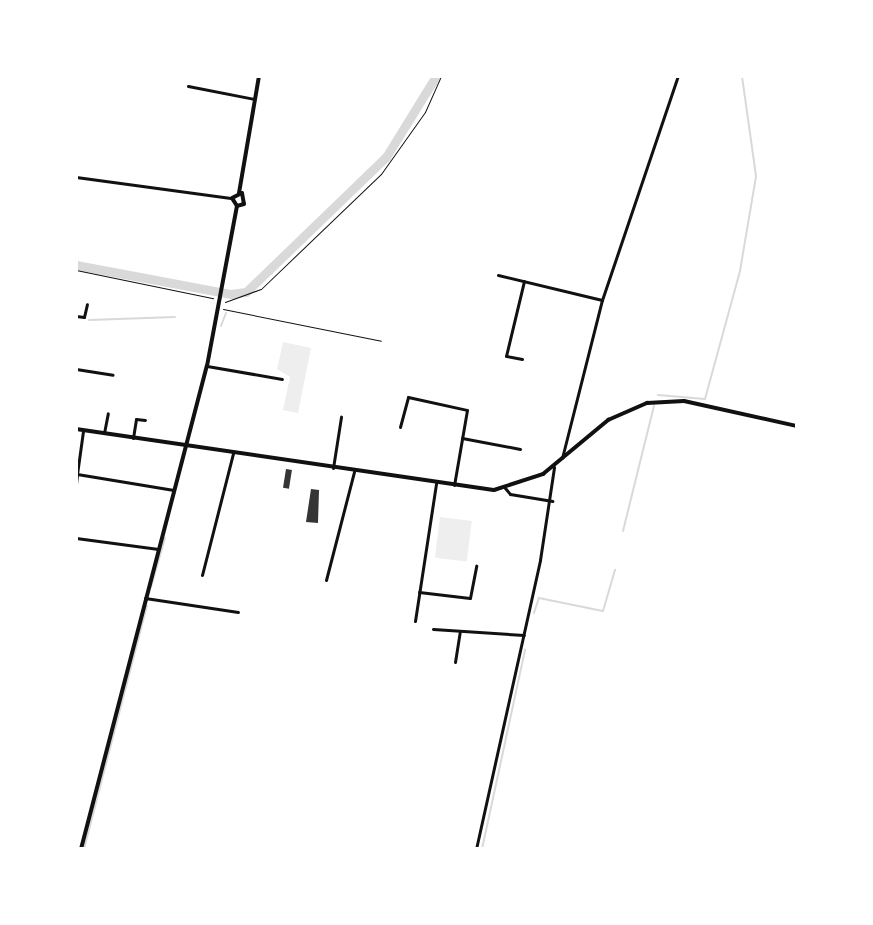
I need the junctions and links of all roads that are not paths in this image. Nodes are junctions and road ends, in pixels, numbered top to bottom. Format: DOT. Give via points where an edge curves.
graph roads {
  1 [pos="259,76"];
  2 [pos="678,76"];
  3 [pos="188,86"];
  4 [pos="254,99"];
  5 [pos="76,177"];
  6 [pos="239,193"];
  7 [pos="232,198"];
  8 [pos="237,206"];
  9 [pos="498,275"];
  10 [pos="524,281"];
  11 [pos="602,300"];
  12 [pos="87,304"];
  13 [pos="76,316"];
  14 [pos="522,359"];
  15 [pos="207,366"];
  16 [pos="76,369"];
  17 [pos="113,375"];
  18 [pos="282,379"];
  19 [pos="108,413"];
  20 [pos="341,417"];
  21 [pos="145,420"];
  22 [pos="797,426"];
  23 [pos="400,427"];
  24 [pos="76,429"];
  25 [pos="83,431"];
  26 [pos="104,434"];
  27 [pos="133,438"];
  28 [pos="462,438"];
  29 [pos="185,447"];
  30 [pos="520,449"];
  31 [pos="233,453"];
  32 [pos="563,460"];
  33 [pos="554,467"];
  34 [pos="333,468"];
  35 [pos="354,472"];
  36 [pos="77,474"];
  37 [pos="436,483"];
  38 [pos="76,484"];
  39 [pos="454,485"];
  40 [pos="505,488"];
  41 [pos="174,490"];
  42 [pos="552,501"];
  43 [pos="76,538"];
  44 [pos="158,549"];
  45 [pos="476,566"];
  46 [pos="202,575"];
  47 [pos="326,580"];
  48 [pos="419,592"];
  49 [pos="145,598"];
  50 [pos="238,612"];
  51 [pos="415,621"];
  52 [pos="433,629"];
  53 [pos="460,632"];
  54 [pos="524,635"];
  55 [pos="455,662"];
  56 [pos="81,849"];
  57 [pos="476,849"];
  1 -- 4 [label="street"];
  2 -- 11 [label="street"];
  3 -- 4 [label="street"];
  4 -- 6 [label="street"];
  5 -- 7 [label="street"];
  6 -- 7 [label="street"];
  6 -- 8 [label="street" via="246,200"];
  7 -- 8 [label="street"];
  8 -- 15 [label="street"];
  9 -- 10 [label="street"];
  10 -- 11 [label="street"];
  10 -- 14 [label="street" via="506,356"];
  11 -- 32 [label="street" via="570,410"];
  12 -- 13 [label="street" via="84,317"];
  15 -- 18 [label="street"];
  15 -- 29 [label="street"];
  16 -- 17 [label="street"];
  19 -- 26 [label="street"];
  20 -- 34 [label="street"];
  21 -- 27 [label="street" via="136,419"];
  22 -- 32 [label="street" via="684,401 659,401 616,415"];
  23 -- 28 [label="street" via="408,397 467,410"];
  24 -- 25 [label="street"];
  25 -- 26 [label="street"];
  25 -- 36 [label="street"];
  26 -- 27 [label="street"];
  27 -- 29 [label="street"];
  28 -- 30 [label="street"];
  28 -- 39 [label="street"];
  29 -- 31 [label="street"];
  29 -- 41 [label="street"];
  31 -- 34 [label="street"];
  31 -- 46 [label="street"];
  32 -- 33 [label="street"];
  33 -- 40 [label="street"];
  33 -- 42 [label="street"];
  34 -- 35 [label="street"];
  35 -- 37 [label="street"];
  35 -- 47 [label="street"];
  36 -- 38 [label="street"];
  36 -- 41 [label="street"];
  37 -- 39 [label="street"];
  37 -- 48 [label="street"];
  39 -- 40 [label="street"];
  40 -- 42 [label="street" via="510,494"];
  41 -- 44 [label="street"];
  42 -- 54 [label="street"];
  43 -- 44 [label="street"];
  44 -- 49 [label="street"];
  45 -- 48 [label="street" via="470,598"];
  48 -- 51 [label="street"];
  49 -- 50 [label="street"];
  49 -- 56 [label="street"];
  52 -- 53 [label="street"];
  53 -- 54 [label="street"];
  53 -- 55 [label="street"];
  54 -- 57 [label="street"];
}
